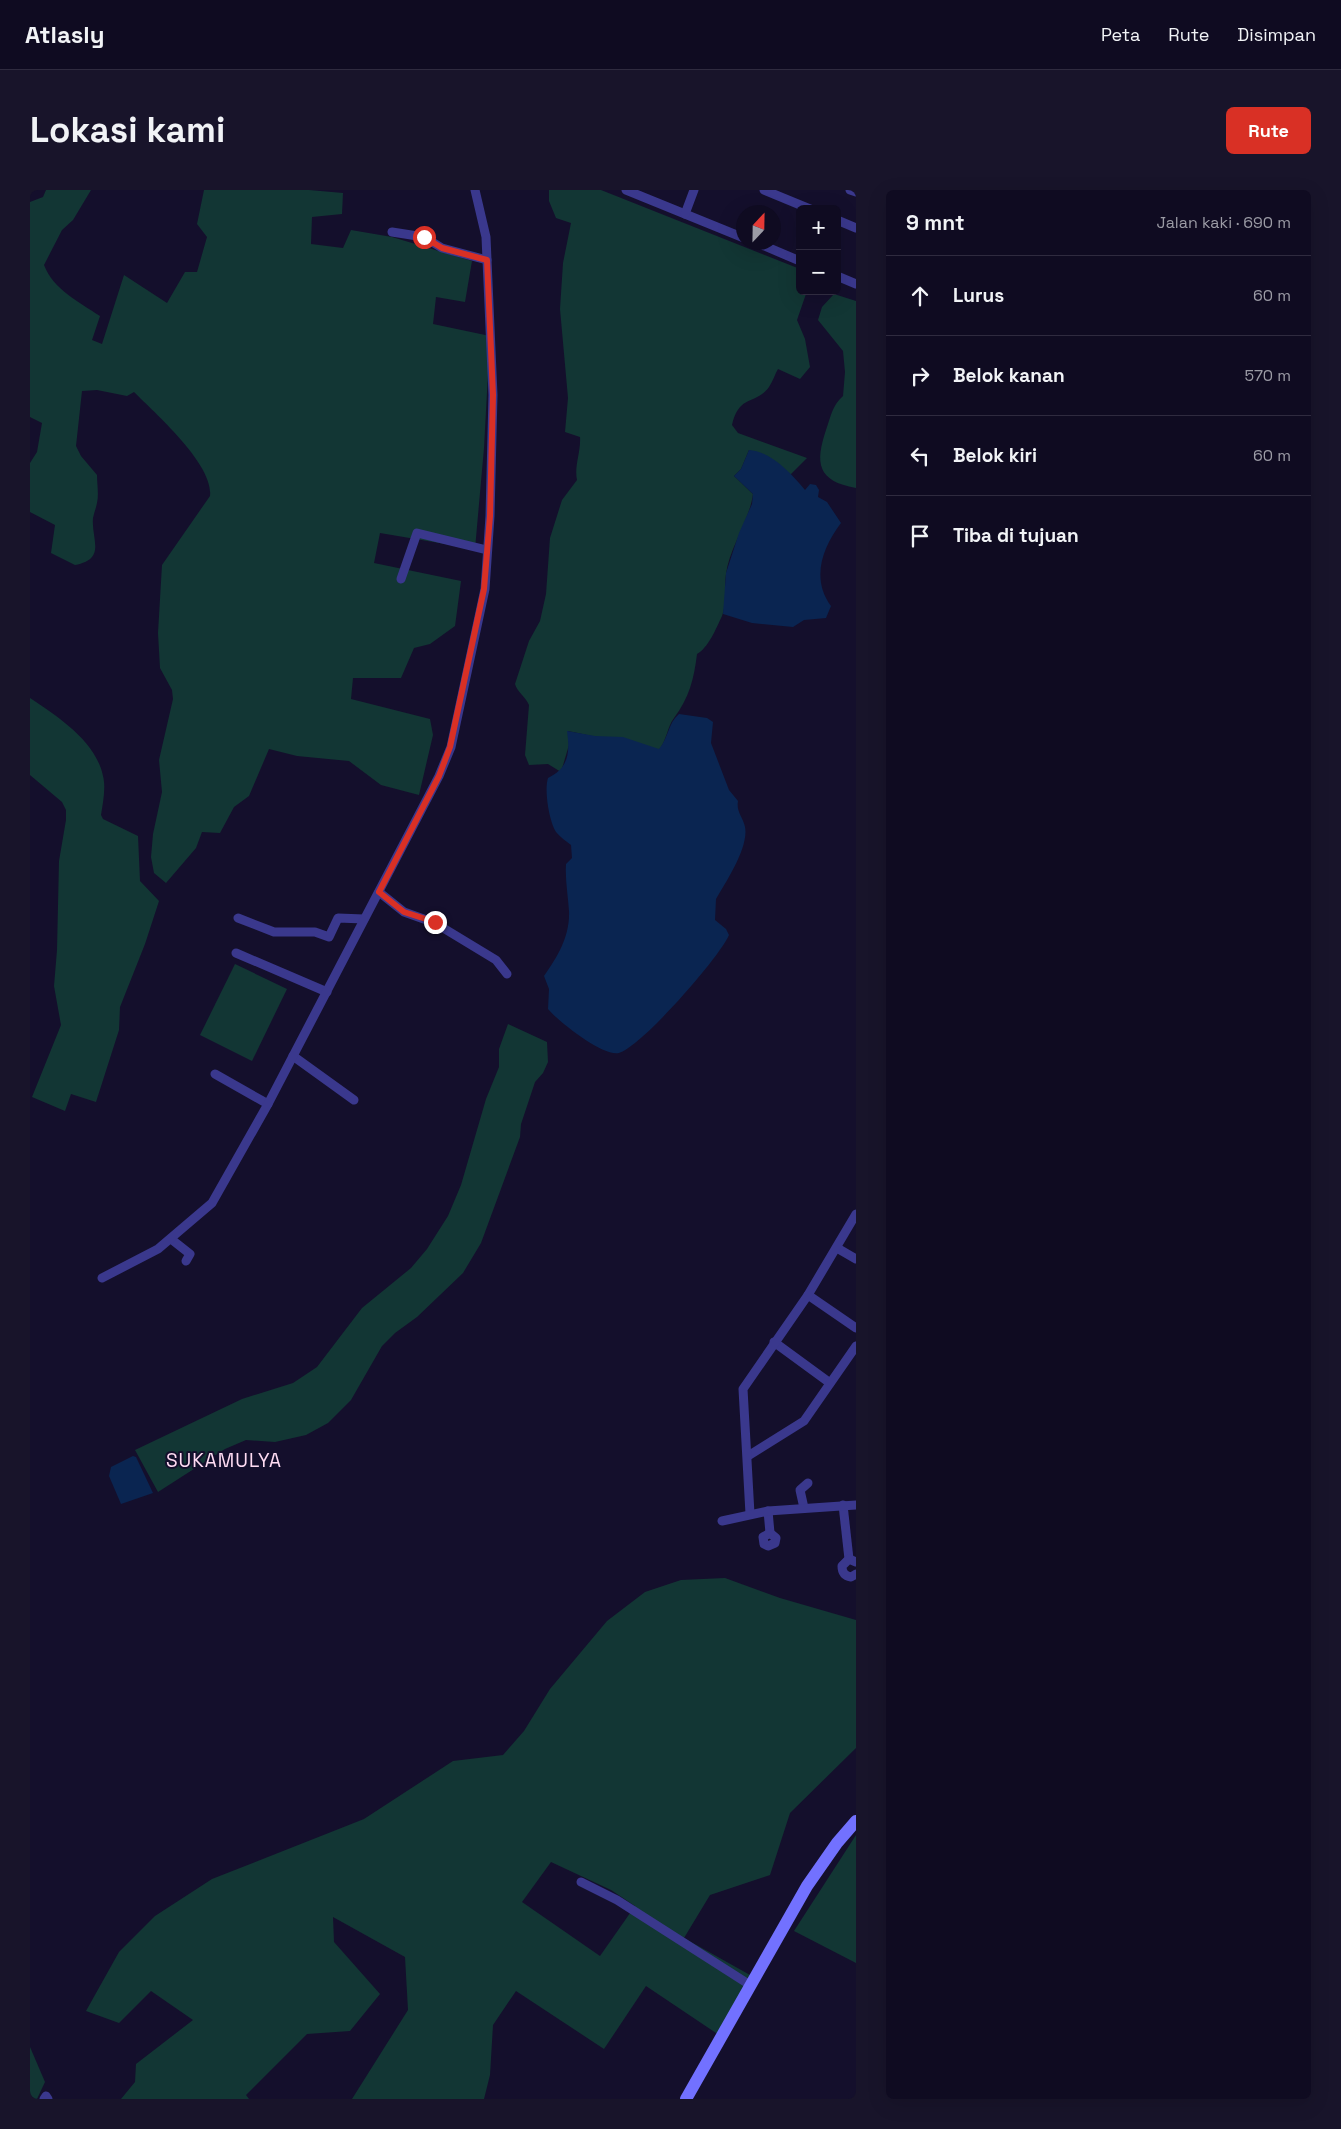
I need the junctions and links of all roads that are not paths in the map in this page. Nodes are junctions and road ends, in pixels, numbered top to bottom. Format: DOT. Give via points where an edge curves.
graph roads {
  1 [pos="475,190"];
  2 [pos="626,190"];
  3 [pos="694,190"];
  4 [pos="764,190"];
  5 [pos="850,190"];
  6 [pos="856,192"];
  7 [pos="800,205"];
  8 [pos="685,214"];
  9 [pos="841,222"];
  10 [pos="856,228"];
  11 [pos="392,232"];
  12 [pos="736,235"];
  13 [pos="775,250"];
  14 [pos="796,259"];
  15 [pos="487,260"];
  16 [pos="841,278"];
  17 [pos="856,284"];
  18 [pos="487,550"];
  19 [pos="401,579"];
  20 [pos="379,892"];
  21 [pos="238,918"];
  22 [pos="364,919"];
  23 [pos="236,953"];
  24 [pos="507,974"];
  25 [pos="326,992"];
  26 [pos="293,1056"];
  27 [pos="215,1074"];
  28 [pos="354,1100"];
  29 [pos="268,1104"];
  30 [pos="856,1214"];
  31 [pos="171,1239"];
  32 [pos="837,1248"];
  33 [pos="856,1259"];
  34 [pos="186,1261"];
  35 [pos="102,1278"];
  36 [pos="808,1295"];
  37 [pos="856,1328"];
  38 [pos="774,1342"];
  39 [pos="856,1346"];
  40 [pos="830,1383"];
  41 [pos="748,1456"];
  42 [pos="808,1483"];
  43 [pos="843,1505"];
  44 [pos="856,1505"];
  45 [pos="804,1508"];
  46 [pos="768,1512"];
  47 [pos="750,1514"];
  48 [pos="722,1521"];
  49 [pos="770,1533"];
  50 [pos="853,1560"];
  51 [pos="856,1574"];
  52 [pos="856,1821"];
  53 [pos="581,1882"];
  54 [pos="750,1985"];
  55 [pos="44,2099"];
  56 [pos="48,2099"];
  57 [pos="686,2099"];
  1 -- 15 [label="street" via="486,237"];
  2 -- 8 [label="street"];
  3 -- 8 [label="street"];
  4 -- 7 [label="street"];
  5 -- 6 [label="street"];
  8 -- 12 [label="street"];
  9 -- 10 [label="street"];
  11 -- 15 [label="street" via="424,237 442,248"];
  13 -- 14 [label="street"];
  15 -- 18 [label="street" via="493,395"];
  16 -- 17 [label="street"];
  18 -- 19 [label="street" via="417,533"];
  18 -- 20 [label="street" via="480,613 450,747 439,776"];
  20 -- 22 [label="street"];
  20 -- 24 [label="street" via="404,912 435,922 496,960"];
  21 -- 22 [label="street" via="274,932 315,932 329,937 338,918"];
  22 -- 25 [label="street"];
  23 -- 25 [label="street"];
  25 -- 26 [label="street"];
  26 -- 28 [label="street"];
  26 -- 29 [label="street"];
  27 -- 29 [label="street"];
  29 -- 31 [label="street" via="212,1204"];
  30 -- 32 [label="street"];
  31 -- 34 [label="street" via="190,1254"];
  31 -- 35 [label="street"];
  32 -- 33 [label="street"];
  32 -- 36 [label="street"];
  36 -- 37 [label="street"];
  36 -- 38 [label="street"];
  38 -- 40 [label="street"];
  38 -- 41 [label="street" via="743,1390"];
  39 -- 40 [label="street"];
  40 -- 41 [label="street" via="799,1426"];
  41 -- 47 [label="street"];
  42 -- 45 [label="street" via="800,1490"];
  43 -- 44 [label="street"];
  43 -- 45 [label="street"];
  43 -- 50 [label="street"];
  45 -- 46 [label="street"];
  46 -- 47 [label="street"];
  46 -- 49 [label="street"];
  47 -- 48 [label="street"];
  50 -- 51 [label="street" via="844,1561 842,1572 852,1577"];
  52 -- 54 [label="main road" via="807,1886"];
  53 -- 54 [label="street" via="617,1900"];
  54 -- 57 [label="main road"];
  55 -- 56 [label="street" via="46,2096"];
}
